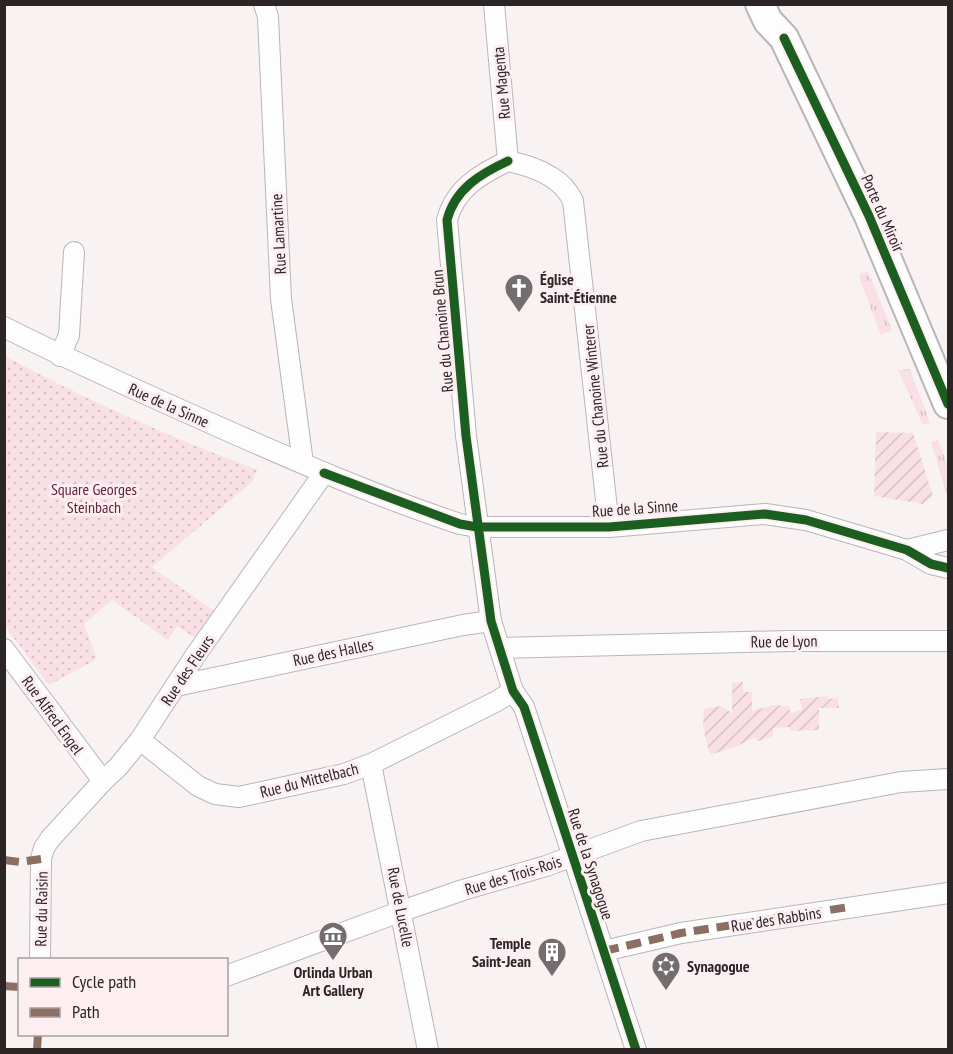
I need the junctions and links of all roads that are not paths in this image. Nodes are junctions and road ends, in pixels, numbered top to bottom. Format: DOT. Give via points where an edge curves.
graph roads {
  1 [pos="264,4"];
  2 [pos="494,4"];
  3 [pos="760,4"];
  4 [pos="780,4"];
  5 [pos="784,38"];
  6 [pos="508,161"];
  7 [pos="74,252"];
  8 [pos="4,327"];
  9 [pos="60,356"];
  10 [pos="948,404"];
  11 [pos="303,463"];
  12 [pos="324,473"];
  13 [pos="477,527"];
  14 [pos="609,527"];
  15 [pos="948,540"];
  16 [pos="907,550"];
  17 [pos="948,568"];
  18 [pos="491,621"];
  19 [pos="948,641"];
  20 [pos="501,648"];
  21 [pos="4,649"];
  22 [pos="195,656"];
  23 [pos="210,679"];
  24 [pos="176,686"];
  25 [pos="513,690"];
  26 [pos="140,740"];
  27 [pos="371,764"];
  28 [pos="948,779"];
  29 [pos="103,781"];
  30 [pos="573,855"];
  31 [pos="41,859"];
  32 [pos="948,893"];
  33 [pos="402,911"];
  34 [pos="604,951"];
  35 [pos="40,958"];
  36 [pos="228,975"];
  37 [pos="428,1050"];
  38 [pos="636,1050"];
  1 -- 11 [label="street, Rue Lamartine" via="268,16 281,299"];
  2 -- 6 [label="street, Rue Magenta"];
  3 -- 5 [label="main road, Porte du Miroir" via="768,21"];
  4 -- 5 [label="main road, Porte du Miroir"];
  5 -- 10 [label="main road, Porte du Miroir" via="869,216"];
  6 -- 13 [label="street, Rue du Chanoine Brun" via="487,171 461,193 451,205 447,220"];
  6 -- 14 [label="street, Rue du Chanoine Winterer" via="531,166 555,180 573,201"];
  7 -- 9 [label="street" via="69,335"];
  8 -- 9 [label="street, Rue de la Sinne"];
  9 -- 11 [label="street, Rue de la Sinne"];
  11 -- 12 [label="street, Rue de la Sinne"];
  12 -- 13 [label="street, Rue de la Sinne" via="442,518"];
  12 -- 22 [label="street, Rue des Fleurs"];
  13 -- 14 [label="street, Rue de la Sinne"];
  13 -- 18 [label="street, Rue du Chanoine Brun"];
  14 -- 16 [label="street, Rue de la Sinne" via="765,514 806,520"];
  15 -- 16 [label="street"];
  16 -- 17 [label="street, Rue de la Sinne" via="931,564"];
  18 -- 20 [label="street, Rue de la Synagogue"];
  18 -- 23 [label="street, Rue des Halles"];
  19 -- 20 [label="street, Rue de Lyon"];
  20 -- 25 [label="street, Rue de la Synagogue"];
  21 -- 29 [label="street, Rue Alfred Engel"];
  22 -- 23 [label="street" via="198,670"];
  22 -- 24 [label="street, Rue des Fleurs"];
  23 -- 24 [label="street, Rue des Halles"];
  24 -- 26 [label="street, Rue des Fleurs"];
  25 -- 27 [label="street, Rue du Mittelbach"];
  25 -- 30 [label="street, Rue de la Synagogue" via="524,707"];
  26 -- 27 [label="street, Rue du Mittelbach" via="198,786 215,794 239,797 344,774"];
  26 -- 29 [label="street, Rue des Fleurs"];
  27 -- 33 [label="street, Rue de Lucelle"];
  28 -- 30 [label="street, Rue des Trois-Rois" via="901,782 651,829"];
  29 -- 31 [label="street, Rue des Fleurs" via="47,844"];
  30 -- 33 [label="street, Rue des Trois-Rois"];
  30 -- 34 [label="street, Rue de la Synagogue"];
  31 -- 35 [label="street, Rue du Raisin"];
  32 -- 34 [label="street, Rue des Rabbins" via="681,933"];
  33 -- 36 [label="street, Rue des Trois-Rois"];
  33 -- 37 [label="street, Rue de Lucelle"];
  34 -- 38 [label="street, Rue de la Synagogue"];
}
